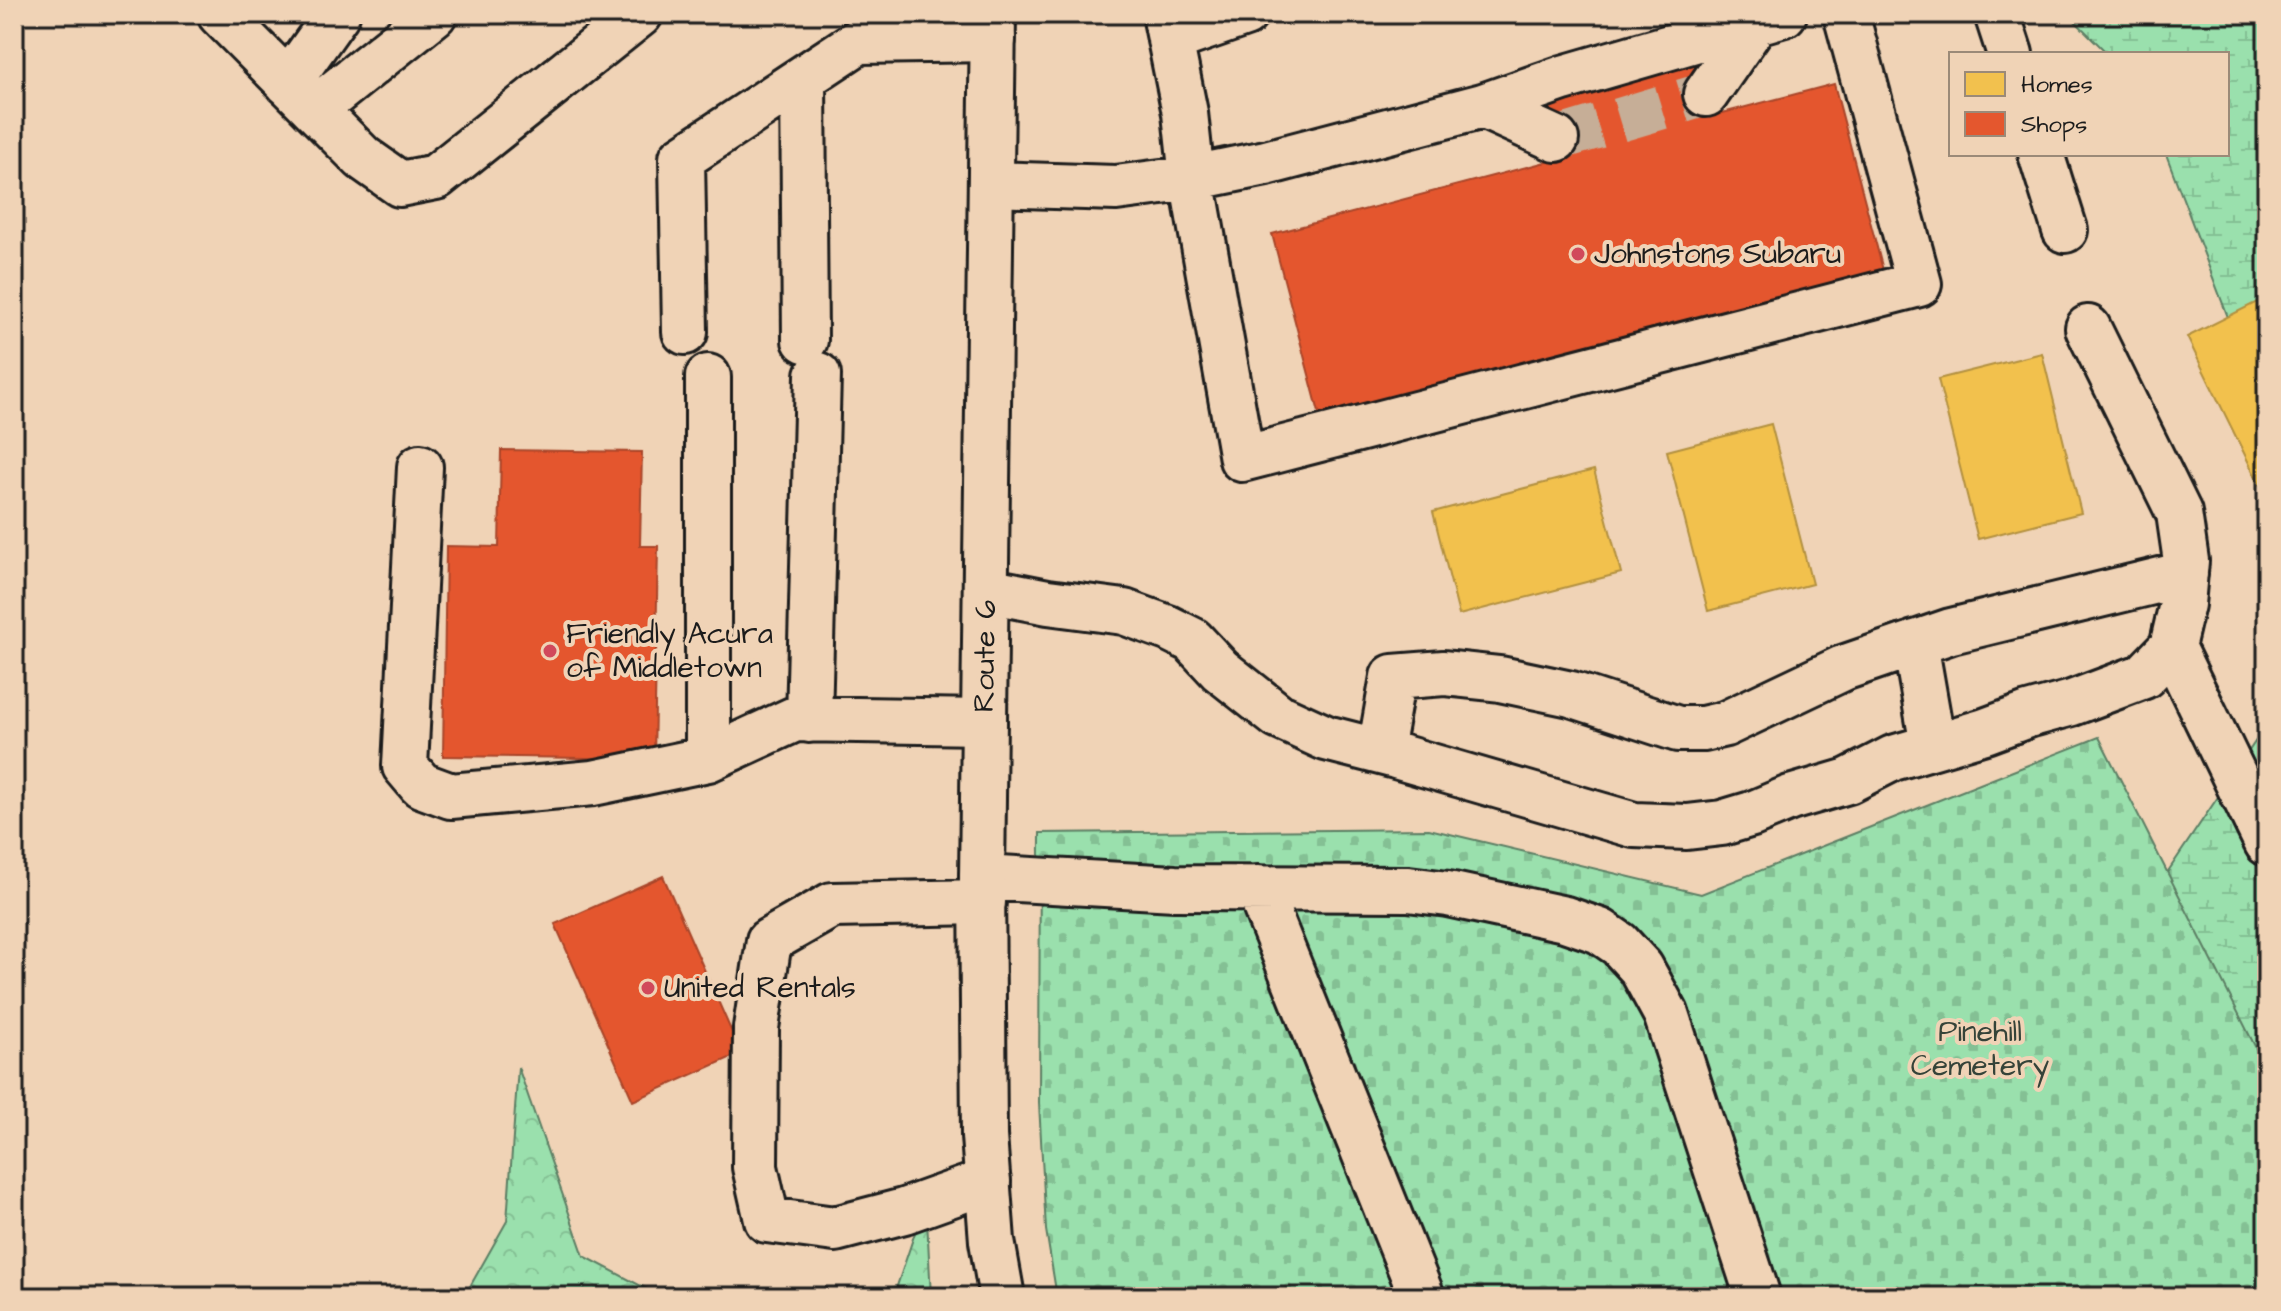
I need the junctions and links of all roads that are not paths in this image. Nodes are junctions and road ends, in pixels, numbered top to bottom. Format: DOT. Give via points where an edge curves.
graph roads {
  1 [pos="220,14"];
  2 [pos="337,14"];
  3 [pos="434,14"];
  4 [pos="640,14"];
  5 [pos="1245,14"];
  6 [pos="1846,14"];
  7 [pos="1997,14"];
  8 [pos="1771,17"];
  9 [pos="993,26"];
  10 [pos="1168,27"];
  11 [pos="2009,52"];
  12 [pos="803,79"];
  13 [pos="1706,94"];
  14 [pos="301,96"];
  15 [pos="1483,106"];
  16 [pos="1556,139"];
  17 [pos="2042,156"];
  18 [pos="1192,178"];
  19 [pos="991,184"];
  20 [pos="2065,230"];
  21 [pos="2088,328"];
  22 [pos="685,332"];
  23 [pos="708,377"];
  24 [pos="420,467"];
  25 [pos="2185,574"];
  26 [pos="986,590"];
  27 [pos="1915,643"];
  28 [pos="2172,647"];
  29 [pos="809,720"];
  30 [pos="984,722"];
  31 [pos="1933,746"];
  32 [pos="1380,751"];
  33 [pos="708,759"];
  34 [pos="2267,843"];
  35 [pos="1258,888"];
  36 [pos="982,889"];
  37 [pos="988,1181"];
  38 [pos="1002,1297"];
  39 [pos="1422,1297"];
  40 [pos="1758,1297"];
  1 -- 14 [label="main road"];
  2 -- 14 [label="main road"];
  3 -- 14 [label="main road"];
  4 -- 14 [label="main road" via="436,177 400,184 363,158"];
  5 -- 10 [label="main road"];
  6 -- 18 [label="main road" via="1919,284 1242,459"];
  7 -- 11 [label="main road"];
  8 -- 13 [label="main road"];
  8 -- 15 [label="main road"];
  9 -- 12 [label="main road" via="859,41"];
  9 -- 19 [label="main road, Route 6"];
  10 -- 18 [label="main road"];
  12 -- 22 [label="main road" via="682,158"];
  12 -- 29 [label="main road" via="812,357"];
  15 -- 16 [label="main road"];
  15 -- 18 [label="main road"];
  17 -- 20 [label="main road"];
  18 -- 19 [label="main road" via="1116,188"];
  19 -- 26 [label="main road, Route 6"];
  21 -- 25 [label="main road" via="2179,513"];
  23 -- 33 [label="main road"];
  24 -- 33 [label="main road" via="405,766 421,785 451,796 593,783"];
  25 -- 27 [label="main road"];
  25 -- 28 [label="main road"];
  26 -- 30 [label="main road, Route 6"];
  26 -- 32 [label="main road" via="1124,612 1168,628 1192,640 1278,716 1326,738"];
  27 -- 31 [label="main road"];
  27 -- 32 [label="main road" via="1703,729 1678,729 1571,694 1500,679 1444,673 1393,677"];
  28 -- 31 [label="main road" via="2144,676"];
  28 -- 34 [label="main road"];
  29 -- 30 [label="main road"];
  29 -- 33 [label="main road" via="795,719"];
  30 -- 36 [label="main road, Route 6"];
  31 -- 32 [label="main road" via="1752,814 1687,827 1634,825"];
  35 -- 36 [label="main road"];
  35 -- 39 [label="main road"];
  35 -- 40 [label="main road" via="1448,894 1565,919 1619,944 1641,968 1666,1014"];
  36 -- 37 [label="main road, Route 6"];
  36 -- 37 [label="main road" via="832,905 769,941 756,1028 755,1167 767,1220 835,1229"];
  37 -- 38 [label="main road, Route 6"];
}
